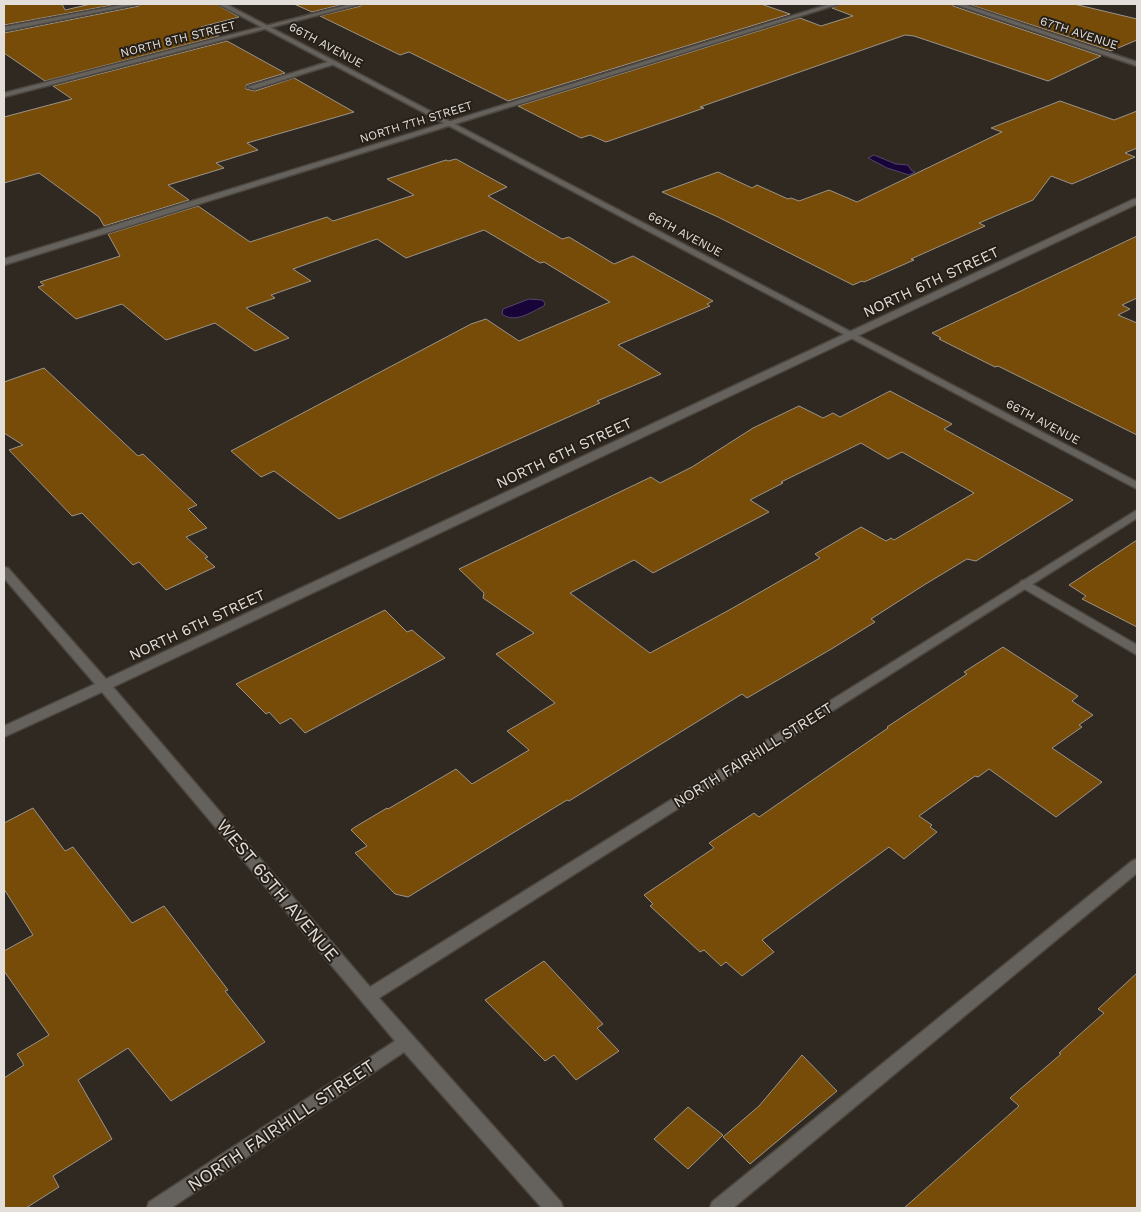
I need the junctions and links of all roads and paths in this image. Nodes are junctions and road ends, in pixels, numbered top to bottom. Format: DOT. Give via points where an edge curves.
graph roads {
  1 [pos="136,4"];
  2 [pos="221,4"];
  3 [pos="358,4"];
  4 [pos="836,4"];
  5 [pos="957,4"];
  6 [pos="266,28"];
  7 [pos="4,29"];
  8 [pos="334,63"];
  9 [pos="1137,64"];
  10 [pos="252,87"];
  11 [pos="4,95"];
  12 [pos="448,123"];
  13 [pos="1137,201"];
  14 [pos="4,262"];
  15 [pos="852,336"];
  16 [pos="1137,486"];
  17 [pos="1137,513"];
  18 [pos="4,571"];
  19 [pos="1026,584"];
  20 [pos="1137,651"];
  21 [pos="104,685"];
  22 [pos="4,732"];
  23 [pos="1137,865"];
  24 [pos="368,997"];
  25 [pos="406,1042"];
  26 [pos="156,1208"];
  27 [pos="554,1208"];
  28 [pos="719,1208"];
  1 -- 7 [label="street"];
  2 -- 6 [label="street, 66TH AVENUE"];
  3 -- 6 [label="street, NORTH 8TH STREET"];
  4 -- 12 [label="street, NORTH 7TH STREET"];
  5 -- 9 [label="street, 67TH AVENUE"];
  6 -- 8 [label="street, 66TH AVENUE"];
  6 -- 11 [label="street, NORTH 8TH STREET"];
  8 -- 10 [label="street"];
  8 -- 12 [label="street, 66TH AVENUE"];
  12 -- 14 [label="street, NORTH 7TH STREET"];
  12 -- 15 [label="street, 66TH AVENUE"];
  13 -- 15 [label="street, NORTH 6TH STREET"];
  15 -- 16 [label="street, 66TH AVENUE"];
  15 -- 21 [label="street, NORTH 6TH STREET"];
  17 -- 19 [label="street, NORTH FAIRHILL STREET"];
  18 -- 21 [label="street, WEST 65TH AVENUE"];
  19 -- 20 [label="street"];
  19 -- 24 [label="street, NORTH FAIRHILL STREET"];
  21 -- 22 [label="street, NORTH 6TH STREET"];
  21 -- 24 [label="street, WEST 65TH AVENUE"];
  23 -- 28 [label="street"];
  24 -- 25 [label="street, WEST 65TH AVENUE"];
  25 -- 26 [label="street, NORTH FAIRHILL STREET"];
  25 -- 27 [label="street, WEST 65TH AVENUE"];
}
